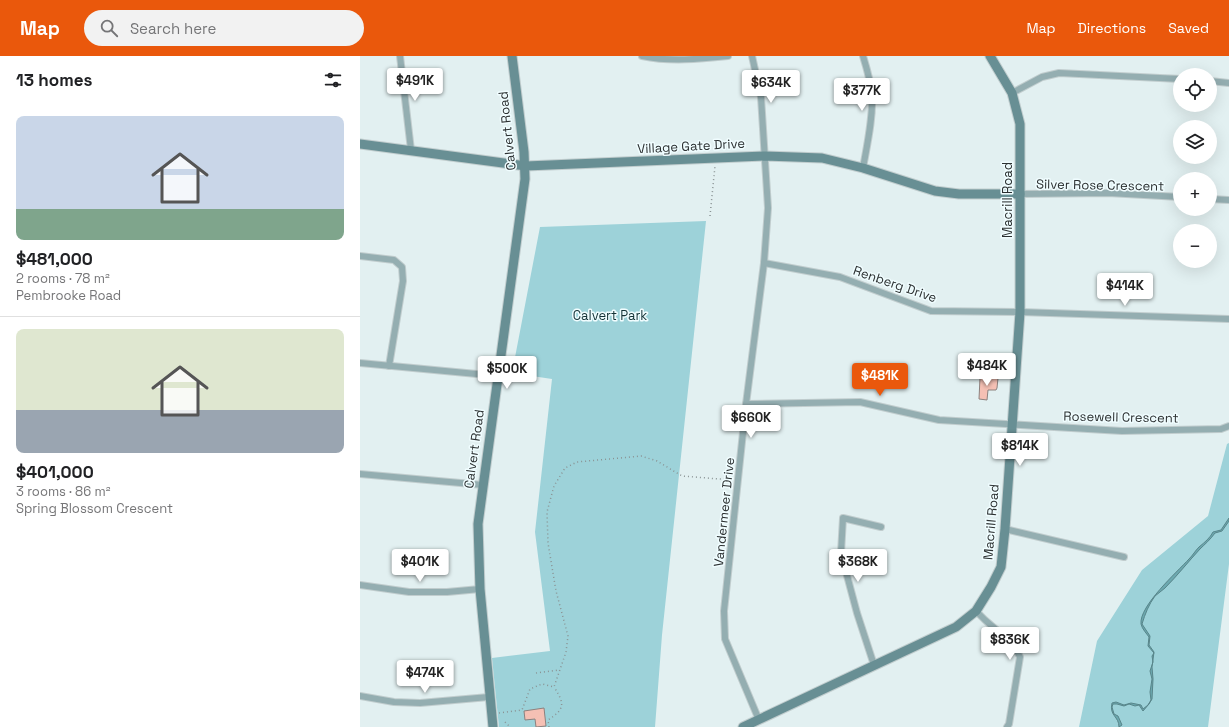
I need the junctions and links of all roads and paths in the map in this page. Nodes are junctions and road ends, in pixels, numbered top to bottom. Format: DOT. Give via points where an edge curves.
graph roads {
  1 [pos="400,56"];
  2 [pos="512,56"];
  3 [pos="642,56"];
  4 [pos="728,56"];
  5 [pos="752,56"];
  6 [pos="863,56"];
  7 [pos="990,56"];
  8 [pos="1173,79"];
  9 [pos="1217,82"];
  10 [pos="1229,83"];
  11 [pos="1012,93"];
  12 [pos="360,144"];
  13 [pos="411,150"];
  14 [pos="765,156"];
  15 [pos="716,158"];
  16 [pos="526,166"];
  17 [pos="863,168"];
  18 [pos="1020,194"];
  19 [pos="1173,197"];
  20 [pos="1217,199"];
  21 [pos="1229,200"];
  22 [pos="710,216"];
  23 [pos="360,256"];
  24 [pos="764,263"];
  25 [pos="1020,312"];
  26 [pos="1229,319"];
  27 [pos="360,363"];
  28 [pos="389,366"];
  29 [pos="498,376"];
  30 [pos="746,404"];
  31 [pos="1012,425"];
  32 [pos="1229,426"];
  33 [pos="360,474"];
  34 [pos="738,481"];
  35 [pos="482,485"];
  36 [pos="881,527"];
  37 [pos="1005,529"];
  38 [pos="1124,557"];
  39 [pos="360,585"];
  40 [pos="480,589"];
  41 [pos="976,612"];
  42 [pos="874,665"];
  43 [pos="560,670"];
  44 [pos="536,673"];
  45 [pos="554,687"];
  46 [pos="360,696"];
  47 [pos="490,697"];
  48 [pos="491,714"];
  49 [pos="758,720"];
  50 [pos="505,722"];
  51 [pos="493,727"];
  52 [pos="510,727"];
  53 [pos="549,727"];
  54 [pos="743,727"];
  55 [pos="1007,727"];
  1 -- 13 [label="street"];
  2 -- 16 [label="street, Calvert Road"];
  3 -- 4 [label="street" via="696,60"];
  5 -- 14 [label="street, Vandermeer Drive" via="761,97"];
  6 -- 17 [label="street" via="872,97"];
  7 -- 11 [label="street, Macrill Road"];
  8 -- 11 [label="street" via="1059,73 1042,77"];
  9 -- 10 [label="street"];
  11 -- 18 [label="street, Macrill Road" via="1020,124"];
  12 -- 13 [label="street, Village Gate Drive"];
  13 -- 16 [label="street, Village Gate Drive"];
  14 -- 15 [label="street, Village Gate Drive"];
  14 -- 17 [label="street, Village Gate Drive" via="822,158"];
  14 -- 24 [label="street, Vandermeer Drive" via="768,208"];
  15 -- 16 [label="street, Village Gate Drive"];
  15 -- 22 [label="path"];
  16 -- 29 [label="street, Calvert Road"];
  17 -- 18 [label="street, Village Gate Drive" via="935,191 958,194"];
  18 -- 19 [label="street, Silver Rose Crescent"];
  18 -- 25 [label="street, Macrill Road"];
  20 -- 21 [label="street"];
  23 -- 28 [label="street" via="394,260 402,267 403,281"];
  24 -- 25 [label="street, Renberg Drive" via="840,277 931,310"];
  24 -- 30 [label="street, Vandermeer Drive"];
  25 -- 26 [label="street, Renberg Drive"];
  25 -- 31 [label="street, Macrill Road"];
  27 -- 28 [label="street"];
  28 -- 29 [label="street"];
  29 -- 35 [label="street, Calvert Road"];
  30 -- 31 [label="street, Rosewell Crescent" via="860,402 939,420"];
  30 -- 34 [label="street, Vandermeer Drive"];
  31 -- 32 [label="street, Rosewell Crescent" via="1122,431 1221,429"];
  31 -- 37 [label="street, Macrill Road"];
  33 -- 35 [label="street"];
  34 -- 43 [label="path" via="682,476 657,461 641,456 577,462 565,468 554,486 547,512 548,543 556,591 568,636"];
  34 -- 49 [label="street, Vandermeer Drive" via="724,611 726,639"];
  35 -- 40 [label="street, Calvert Road" via="478,524"];
  36 -- 42 [label="street" via="843,518 840,553"];
  37 -- 38 [label="street"];
  37 -- 41 [label="street, Macrill Road" via="1001,568"];
  39 -- 40 [label="street" via="409,592"];
  40 -- 47 [label="street, Calvert Road"];
  41 -- 42 [label="street, Macrill Road" via="956,627"];
  41 -- 55 [label="street" via="1014,645 1020,657"];
  42 -- 49 [label="street, Macrill Road"];
  43 -- 44 [label="path"];
  43 -- 45 [label="path"];
  45 -- 48 [label="path" via="542,684 530,689 522,710"];
  45 -- 53 [label="path" via="562,705 559,713 548,720"];
  46 -- 47 [label="street" via="394,702 420,703"];
  47 -- 48 [label="street, Calvert Road"];
  48 -- 51 [label="street, Calvert Road"];
  49 -- 54 [label="street, Macrill Road"];
  50 -- 52 [label="path"];
}
